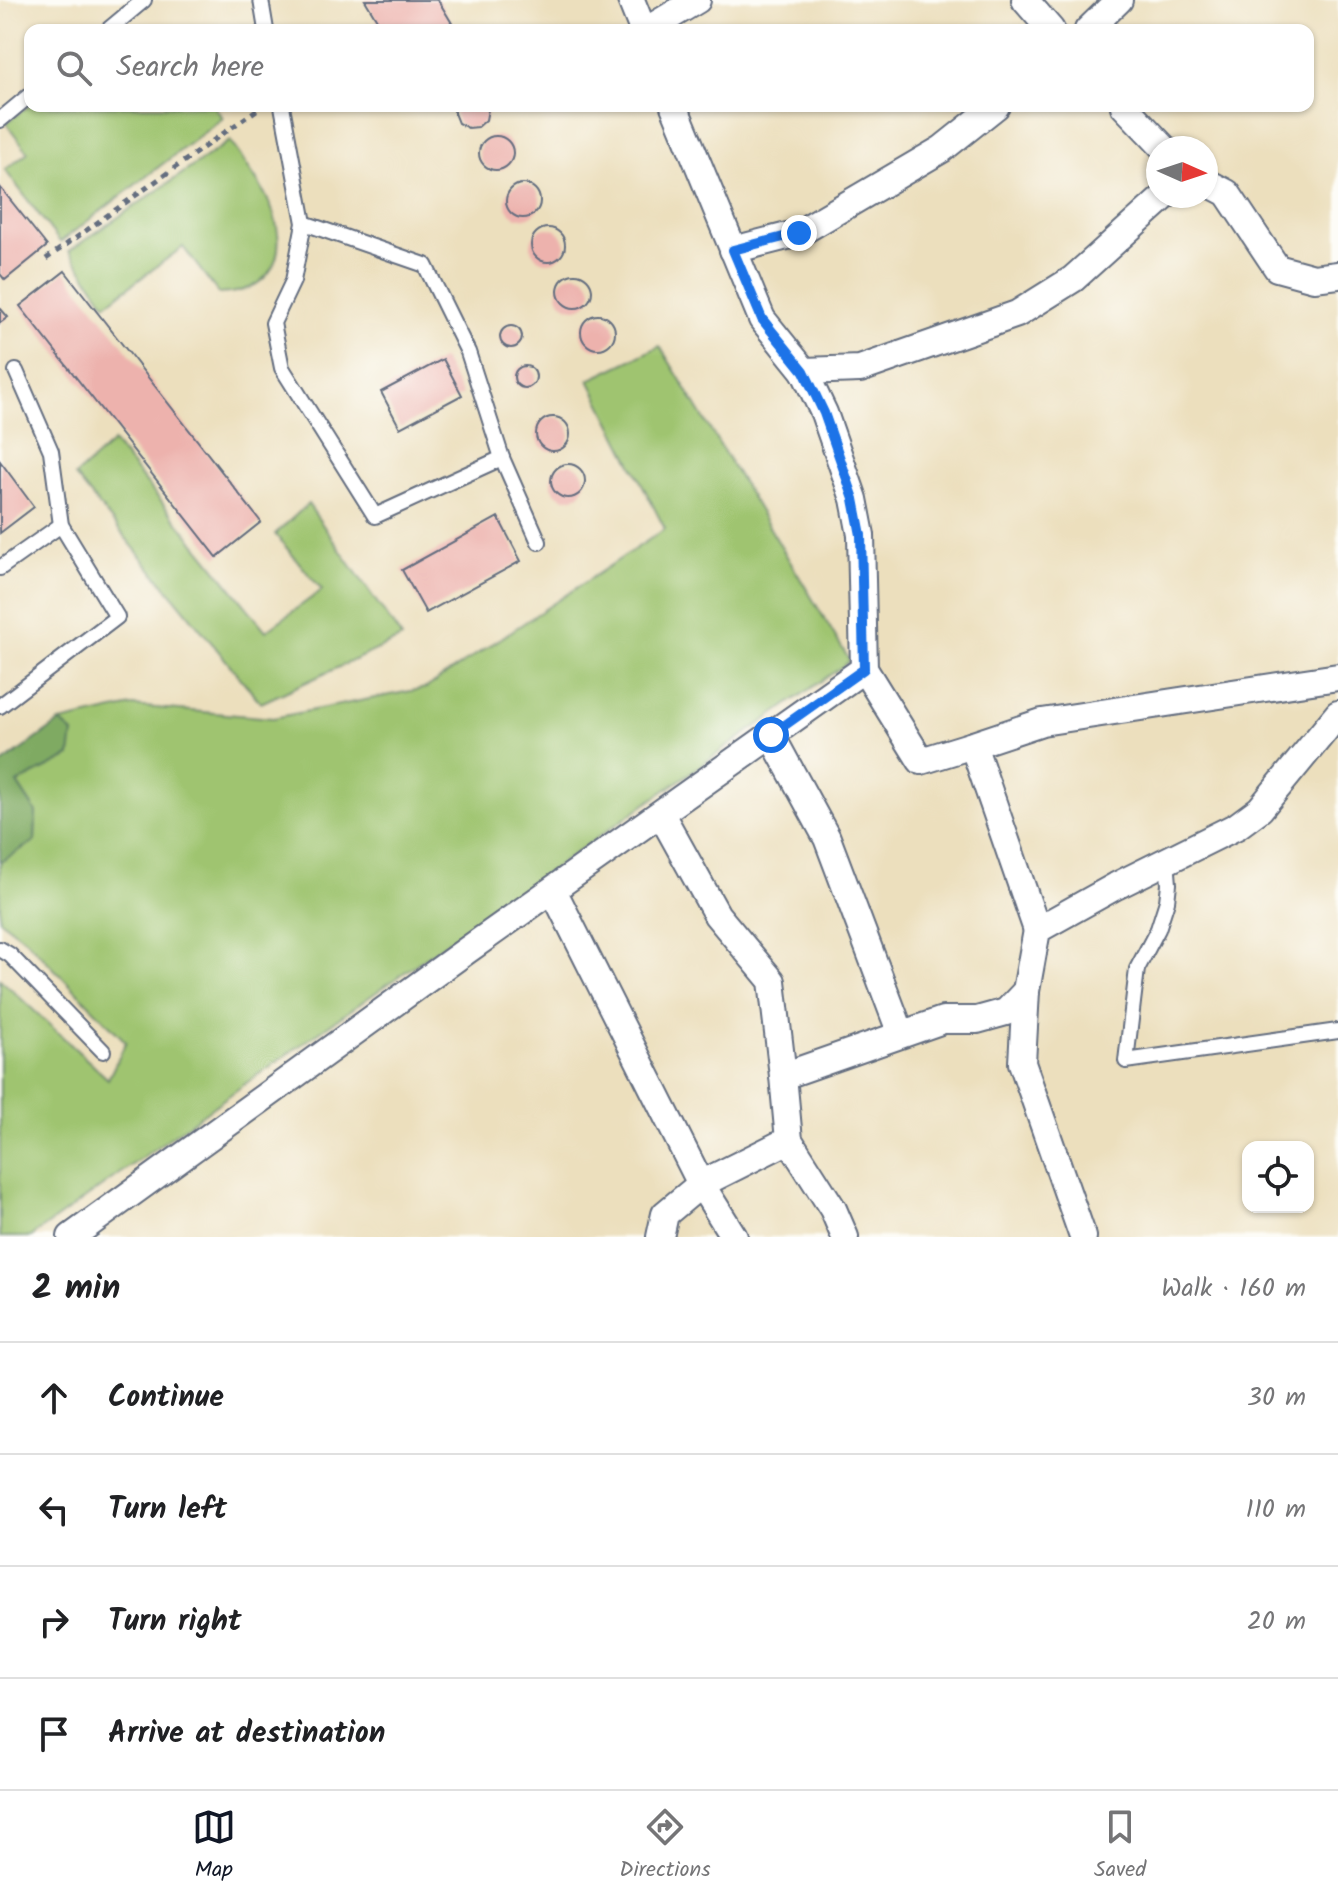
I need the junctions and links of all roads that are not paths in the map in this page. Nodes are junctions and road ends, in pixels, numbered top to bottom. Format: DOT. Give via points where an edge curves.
graph roads {
  1 [pos="144,0"];
  2 [pos="261,0"];
  3 [pos="631,0"];
  4 [pos="697,0"];
  5 [pos="1025,0"];
  6 [pos="1119,0"];
  7 [pos="115,24"];
  8 [pos="265,24"];
  9 [pos="642,24"];
  10 [pos="655,24"];
  11 [pos="1046,24"];
  12 [pos="1094,24"];
  13 [pos="24,100"];
  14 [pos="283,112"];
  15 [pos="676,112"];
  16 [pos="988,112"];
  17 [pos="1130,112"];
  18 [pos="0,120"];
  19 [pos="1153,136"];
  20 [pos="1218,188"];
  21 [pos="1152,208"];
  22 [pos="304,223"];
  23 [pos="733,250"];
  24 [pos="1338,275"];
  25 [pos="16,371"];
  26 [pos="804,371"];
  27 [pos="502,458"];
  28 [pos="61,525"];
  29 [pos="539,542"];
  30 [pos="0,568"];
  31 [pos="864,669"];
  32 [pos="1338,677"];
  33 [pos="0,706"];
  34 [pos="1338,714"];
  35 [pos="771,735"];
  36 [pos="973,745"];
  37 [pos="661,814"];
  38 [pos="1167,860"];
  39 [pos="553,890"];
  40 [pos="1037,930"];
  41 [pos="0,949"];
  42 [pos="1026,991"];
  43 [pos="1338,1031"];
  44 [pos="901,1034"];
  45 [pos="103,1051"];
  46 [pos="783,1076"];
  47 [pos="789,1140"];
  48 [pos="701,1184"];
  49 [pos="71,1237"];
  50 [pos="660,1237"];
  51 [pos="734,1237"];
  52 [pos="845,1237"];
  53 [pos="1083,1237"];
  1 -- 7 [label="lane"];
  2 -- 8 [label="lane"];
  3 -- 9 [label="street"];
  4 -- 10 [label="street"];
  5 -- 11 [label="street"];
  6 -- 12 [label="street"];
  13 -- 18 [label="lane"];
  14 -- 22 [label="lane"];
  15 -- 23 [label="street"];
  16 -- 23 [label="street" via="942,149 799,233"];
  17 -- 19 [label="street"];
  20 -- 24 [label="street" via="1227,193 1277,268 1314,278"];
  21 -- 26 [label="street" via="1073,279 1017,314 860,369"];
  22 -- 27 [label="lane" via="425,265 468,352"];
  22 -- 27 [label="lane" via="293,281 273,323 282,368 375,516"];
  23 -- 26 [label="street" via="762,319"];
  25 -- 28 [label="lane" via="51,451"];
  26 -- 31 [label="street" via="854,499 861,535"];
  27 -- 29 [label="lane"];
  28 -- 30 [label="lane"];
  28 -- 33 [label="lane" via="117,617"];
  31 -- 35 [label="street"];
  31 -- 36 [label="street" via="921,761"];
  32 -- 36 [label="street" via="1042,722"];
  34 -- 38 [label="street" via="1260,809"];
  35 -- 37 [label="street"];
  35 -- 44 [label="street" via="827,838"];
  36 -- 40 [label="street"];
  37 -- 39 [label="street"];
  37 -- 46 [label="street" via="717,915 772,981"];
  38 -- 40 [label="street"];
  38 -- 43 [label="lane" via="1167,901 1137,969 1126,1061"];
  39 -- 48 [label="street"];
  39 -- 49 [label="street"];
  40 -- 42 [label="street"];
  41 -- 45 [label="lane"];
  42 -- 44 [label="street" via="1006,1012 977,1020 943,1020"];
  42 -- 53 [label="street" via="1022,1063"];
  44 -- 46 [label="street"];
  46 -- 47 [label="street"];
  47 -- 48 [label="street"];
  47 -- 52 [label="street"];
  48 -- 50 [label="street" via="665,1214"];
  48 -- 51 [label="street"];
}
